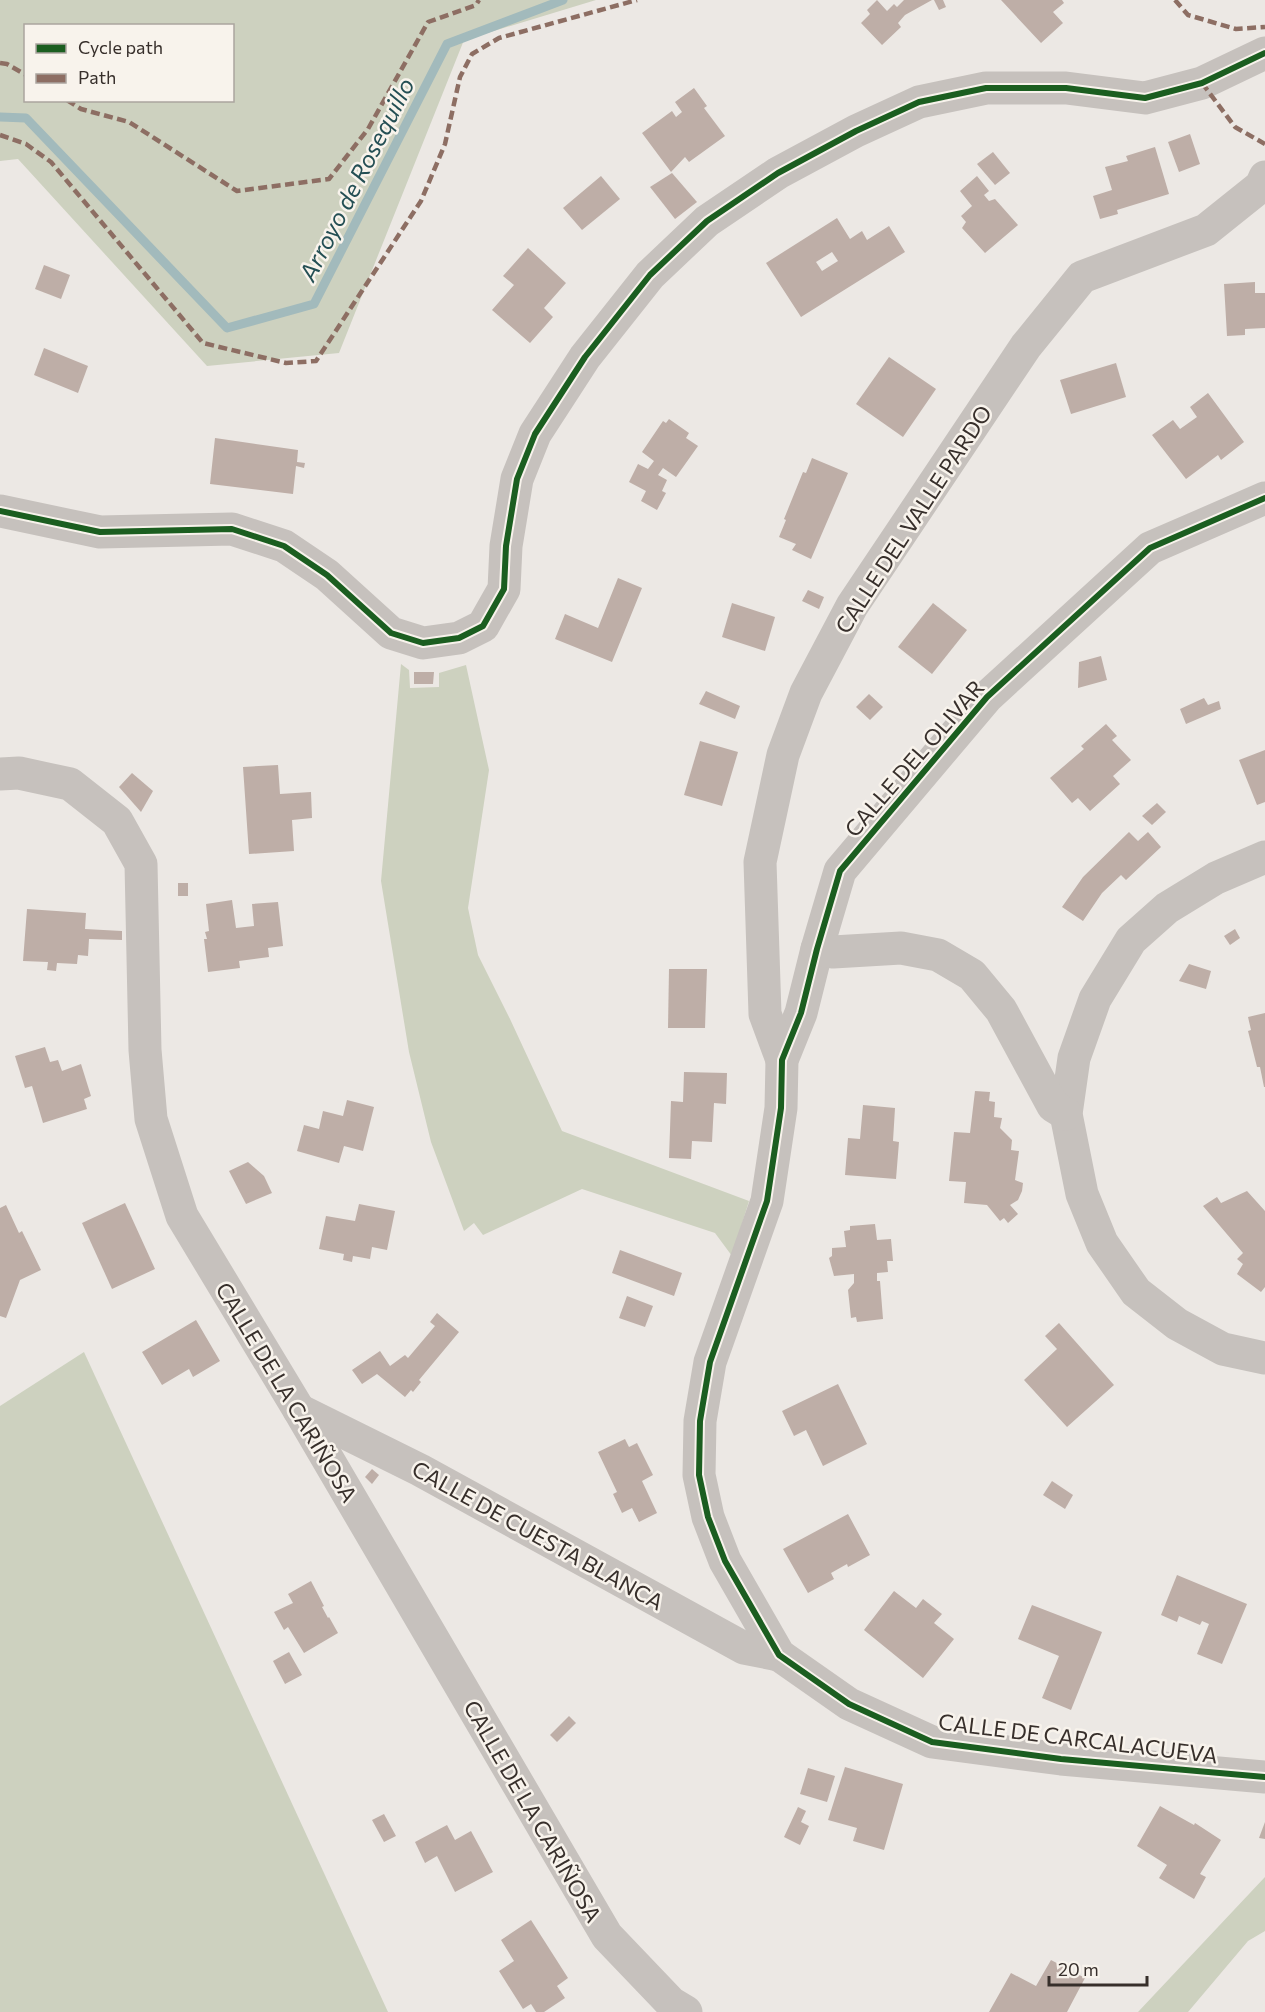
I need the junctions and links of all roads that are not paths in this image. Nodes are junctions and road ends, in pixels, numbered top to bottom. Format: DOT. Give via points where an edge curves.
graph roads {
  1 [pos="1265,53"];
  2 [pos="1265,177"];
  3 [pos="1265,498"];
  4 [pos="0,512"];
  5 [pos="0,774"];
  6 [pos="1265,857"];
  7 [pos="817,949"];
  8 [pos="782,1060"];
  9 [pos="1066,1114"];
  10 [pos="1265,1359"];
  11 [pos="299,1410"];
  12 [pos="779,1655"];
  13 [pos="1265,1777"];
  14 [pos="686,2012"];
  1 -- 4 [label="street" via="1202,83 1145,98 1066,88 986,88 919,102 778,173 707,221 650,275 585,357 535,434 517,479 506,546 504,590 483,626 459,638 423,644 392,633 327,575 284,546 232,529 100,532"];
  2 -- 8 [label="street, CALLE DEL VALLE PARDO" via="1261,186 1206,230 1082,277 1026,346 852,606 806,693 783,755 760,862 765,1014"];
  3 -- 7 [label="street, CALLE DEL OLIVAR" via="1150,548 987,697 840,871"];
  5 -- 11 [label="street, CALLE DE LA CARIÑOSA" via="19,773 70,784 117,821 141,864 144,1050 151,1119 182,1216"];
  6 -- 9 [label="street" via="1216,878 1167,908 1131,940 1095,999 1074,1058"];
  7 -- 8 [label="street, CALLE DEL OLIVAR" via="801,1013"];
  7 -- 9 [label="street" via="833,952 901,948 938,955 972,975 1001,1010 1053,1106"];
  8 -- 12 [label="street, CALLE DE CARCALACUEVA" via="781,1108 767,1201 710,1362 700,1421 699,1475 708,1517 725,1561"];
  9 -- 10 [label="street" via="1082,1194 1102,1243 1136,1293 1177,1324 1223,1348"];
  11 -- 12 [label="street, CALLE DE CUESTA BLANCA" via="420,1470 744,1647"];
  11 -- 14 [label="street, CALLE DE LA CARIÑOSA" via="607,1936 671,2003"];
  12 -- 13 [label="street, CALLE DE CARCALACUEVA" via="849,1704 932,1742 1061,1759"];
}
